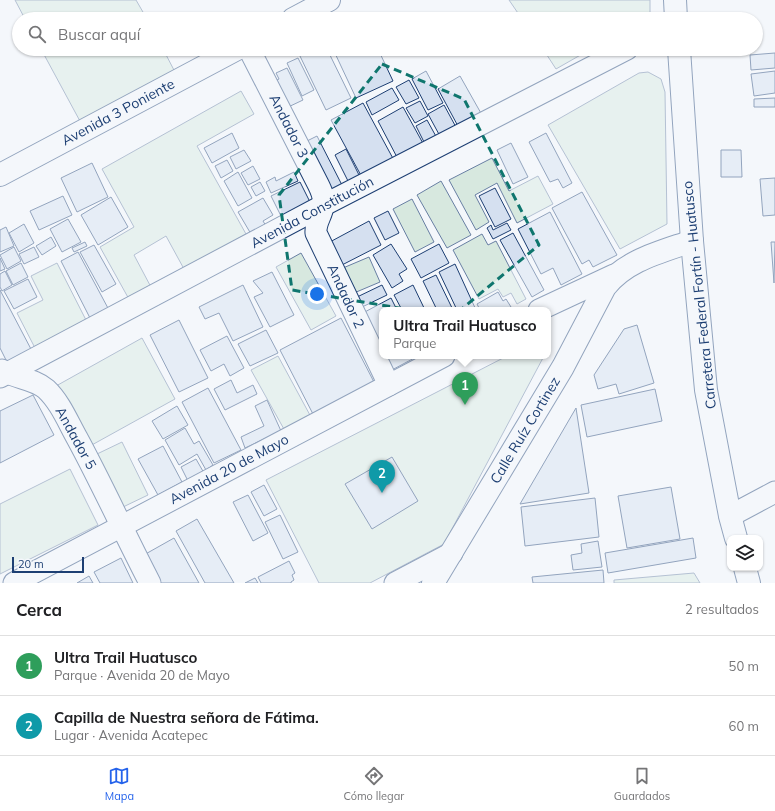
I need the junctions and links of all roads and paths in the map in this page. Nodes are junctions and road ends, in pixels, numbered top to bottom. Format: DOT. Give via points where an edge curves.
graph roads {
  1 [pos="329,0"];
  2 [pos="675,0"];
  3 [pos="306,12"];
  4 [pos="676,12"];
  5 [pos="224,56"];
  6 [pos="253,56"];
  7 [pos="613,56"];
  8 [pos="679,56"];
  9 [pos="0,175"];
  10 [pos="324,205"];
  11 [pos="692,241"];
  12 [pos="614,275"];
  13 [pos="545,307"];
  14 [pos="438,359"];
  15 [pos="3,373"];
  16 [pos="389,386"];
  17 [pos="775,492"];
  18 [pos="730,516"];
  19 [pos="120,527"];
  20 [pos="735,535"];
  21 [pos="452,552"];
  22 [pos="746,571"];
  23 [pos="14,583"];
  24 [pos="150,583"];
  25 [pos="396,583"];
  26 [pos="433,583"];
  27 [pos="749,583"];
  1 -- 3 [label="street"];
  2 -- 4 [label="street"];
  5 -- 9 [label="street, Avenida 3 Poniente"];
  6 -- 10 [label="street, Andador 3" via="318,184"];
  7 -- 10 [label="street, Avenida Constitución"];
  8 -- 11 [label="street, Carretera Federal Fortín - Huatusco"];
  10 -- 15 [label="street, Avenida Constitución"];
  10 -- 16 [label="street, Andador 2" via="316,233"];
  11 -- 12 [label="street" via="644,258"];
  11 -- 18 [label="street, Carretera Federal Fortín - Huatusco" via="706,390"];
  12 -- 13 [label="street"];
  12 -- 21 [label="street, Calle Ruíz Cortinez" via="605,287 563,367"];
  14 -- 16 [label="street, Avenida 20 de Mayo"];
  15 -- 19 [label="street, Andador 5" via="38,383 60,406 98,476"];
  16 -- 19 [label="street, Avenida 20 de Mayo"];
  17 -- 18 [label="street"];
  18 -- 20 [label="street, Carretera Federal Fortín - Huatusco"];
  19 -- 23 [label="street, Avenida 20 de Mayo"];
  19 -- 24 [label="street, Andador 5"];
  21 -- 25 [label="street"];
  21 -- 26 [label="street, Calle Ruíz Cortinez"];
  22 -- 27 [label="street"];
}
